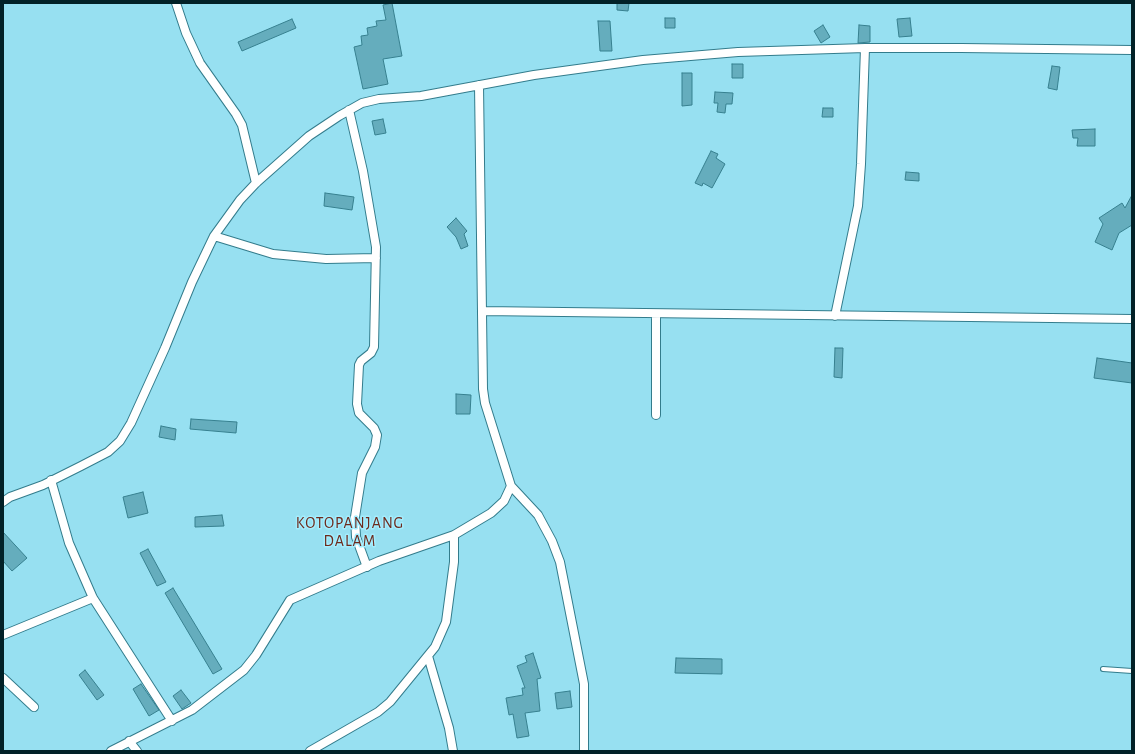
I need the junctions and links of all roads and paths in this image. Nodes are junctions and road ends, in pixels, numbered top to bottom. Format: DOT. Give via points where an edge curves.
graph roads {
  1 [pos="176,3"];
  2 [pos="865,48"];
  3 [pos="1132,50"];
  4 [pos="479,85"];
  5 [pos="349,110"];
  6 [pos="256,183"];
  7 [pos="214,236"];
  8 [pos="376,258"];
  9 [pos="482,311"];
  10 [pos="656,314"];
  11 [pos="835,316"];
  12 [pos="1132,319"];
  13 [pos="656,415"];
  14 [pos="51,480"];
  15 [pos="511,486"];
  16 [pos="3,502"];
  17 [pos="454,535"];
  18 [pos="367,566"];
  19 [pos="93,598"];
  20 [pos="3,635"];
  21 [pos="428,656"];
  22 [pos="1103,669"];
  23 [pos="1132,671"];
  24 [pos="3,678"];
  25 [pos="34,707"];
  26 [pos="172,721"];
  27 [pos="129,741"];
  28 [pos="111,751"];
  29 [pos="138,751"];
  30 [pos="310,751"];
  31 [pos="453,751"];
  32 [pos="584,751"];
  1 -- 6 [label="street" via="200,63 242,125"];
  2 -- 3 [label="street"];
  2 -- 4 [label="street" via="738,52 643,60"];
  2 -- 11 [label="street" via="858,206"];
  4 -- 5 [label="street" via="421,96 379,99 362,103"];
  4 -- 9 [label="street"];
  5 -- 6 [label="street" via="309,136"];
  5 -- 8 [label="street" via="363,171"];
  6 -- 7 [label="street"];
  7 -- 8 [label="street" via="273,254 326,259"];
  7 -- 14 [label="street" via="131,423 120,441 108,452"];
  8 -- 18 [label="street" via="374,347 361,360 359,366 357,404 359,413 374,428 377,435 375,447 362,473 355,517 356,537"];
  9 -- 10 [label="street"];
  9 -- 15 [label="street" via="485,403"];
  10 -- 11 [label="street"];
  10 -- 13 [label="street"];
  11 -- 12 [label="street"];
  14 -- 16 [label="street"];
  14 -- 19 [label="street" via="69,543"];
  15 -- 17 [label="street" via="504,501 491,513"];
  15 -- 32 [label="street" via="538,516 560,562 584,684"];
  17 -- 18 [label="street"];
  17 -- 21 [label="street" via="454,562 446,622"];
  18 -- 26 [label="street" via="290,600 250,664 192,710"];
  19 -- 20 [label="street"];
  19 -- 26 [label="street"];
  21 -- 30 [label="street" via="390,702 378,712"];
  21 -- 31 [label="street"];
  22 -- 23 [label="lane"];
  24 -- 25 [label="street"];
  26 -- 27 [label="street"];
  27 -- 28 [label="street"];
  27 -- 29 [label="street"];
}
